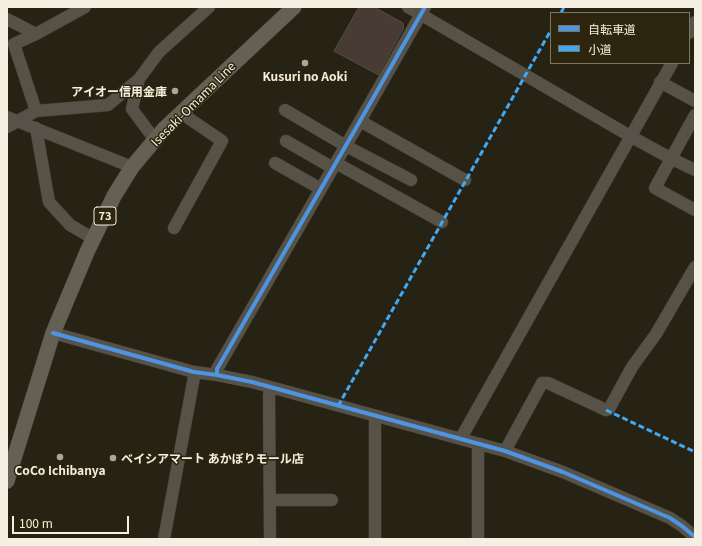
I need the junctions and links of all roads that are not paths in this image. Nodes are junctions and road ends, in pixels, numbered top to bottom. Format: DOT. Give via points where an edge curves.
graph roads {
  1 [pos="85,7"];
  2 [pos="209,7"];
  3 [pos="294,7"];
  4 [pos="408,7"];
  5 [pos="423,11"];
  6 [pos="7,19"];
  7 [pos="695,22"];
  8 [pos="690,31"];
  9 [pos="36,34"];
  10 [pos="671,64"];
  11 [pos="139,79"];
  12 [pos="660,82"];
  13 [pos="695,101"];
  14 [pos="285,110"];
  15 [pos="36,112"];
  16 [pos="181,113"];
  17 [pos="695,116"];
  18 [pos="12,119"];
  19 [pos="360,121"];
  20 [pos="7,127"];
  21 [pos="36,128"];
  22 [pos="630,136"];
  23 [pos="155,140"];
  24 [pos="286,141"];
  25 [pos="346,146"];
  26 [pos="670,158"];
  27 [pos="275,163"];
  28 [pos="334,166"];
  29 [pos="132,167"];
  30 [pos="695,170"];
  31 [pos="411,180"];
  32 [pos="465,180"];
  33 [pos="321,188"];
  34 [pos="695,210"];
  35 [pos="442,222"];
  36 [pos="174,228"];
  37 [pos="94,239"];
  38 [pos="695,267"];
  39 [pos="53,333"];
  40 [pos="194,372"];
  41 [pos="217,375"];
  42 [pos="271,388"];
  43 [pos="375,416"];
  44 [pos="460,438"];
  45 [pos="481,444"];
  46 [pos="505,451"];
  47 [pos="7,481"];
  48 [pos="270,500"];
  49 [pos="332,500"];
  50 [pos="695,537"];
  51 [pos="164,539"];
  52 [pos="270,539"];
  53 [pos="375,539"];
  54 [pos="478,539"];
  1 -- 9 [label="street"];
  2 -- 11 [label="street" via="159,52"];
  3 -- 16 [label="main road, Isesaki-Omama Line / 73"];
  4 -- 5 [label="street"];
  5 -- 19 [label="street"];
  5 -- 22 [label="street"];
  6 -- 9 [label="street"];
  7 -- 8 [label="street"];
  9 -- 15 [label="street" via="14,44"];
  10 -- 12 [label="street"];
  11 -- 15 [label="street" via="108,105"];
  11 -- 23 [label="street" via="132,109"];
  12 -- 13 [label="street"];
  12 -- 22 [label="street"];
  14 -- 25 [label="street"];
  15 -- 18 [label="street"];
  16 -- 23 [label="main road, Isesaki-Omama Line / 73"];
  16 -- 36 [label="street" via="222,141"];
  17 -- 26 [label="street"];
  18 -- 20 [label="street"];
  18 -- 21 [label="street"];
  19 -- 25 [label="street"];
  19 -- 32 [label="street"];
  21 -- 29 [label="street"];
  21 -- 37 [label="street" via="50,202 70,225"];
  22 -- 26 [label="street"];
  22 -- 44 [label="street"];
  23 -- 29 [label="main road, Isesaki-Omama Line / 73"];
  24 -- 28 [label="street"];
  25 -- 28 [label="street"];
  25 -- 31 [label="street"];
  26 -- 30 [label="street"];
  26 -- 34 [label="street" via="655,188"];
  27 -- 33 [label="street"];
  28 -- 33 [label="street"];
  28 -- 35 [label="street"];
  29 -- 37 [label="main road, Isesaki-Omama Line / 73" via="114,196"];
  33 -- 41 [label="street" via="217,369"];
  37 -- 39 [label="main road, Isesaki-Omama Line / 73"];
  38 -- 46 [label="street" via="656,334 632,367 609,409 606,410 548,383 542,383"];
  39 -- 40 [label="street"];
  39 -- 47 [label="main road, Isesaki-Omama Line / 73"];
  40 -- 41 [label="street"];
  40 -- 51 [label="street"];
  41 -- 42 [label="street"];
  42 -- 43 [label="street"];
  42 -- 48 [label="street"];
  43 -- 44 [label="street"];
  43 -- 53 [label="street"];
  44 -- 45 [label="street"];
  45 -- 46 [label="street"];
  45 -- 54 [label="street" via="478,451"];
  46 -- 50 [label="street" via="563,472 670,518"];
  48 -- 49 [label="street"];
  48 -- 52 [label="street"];
}
